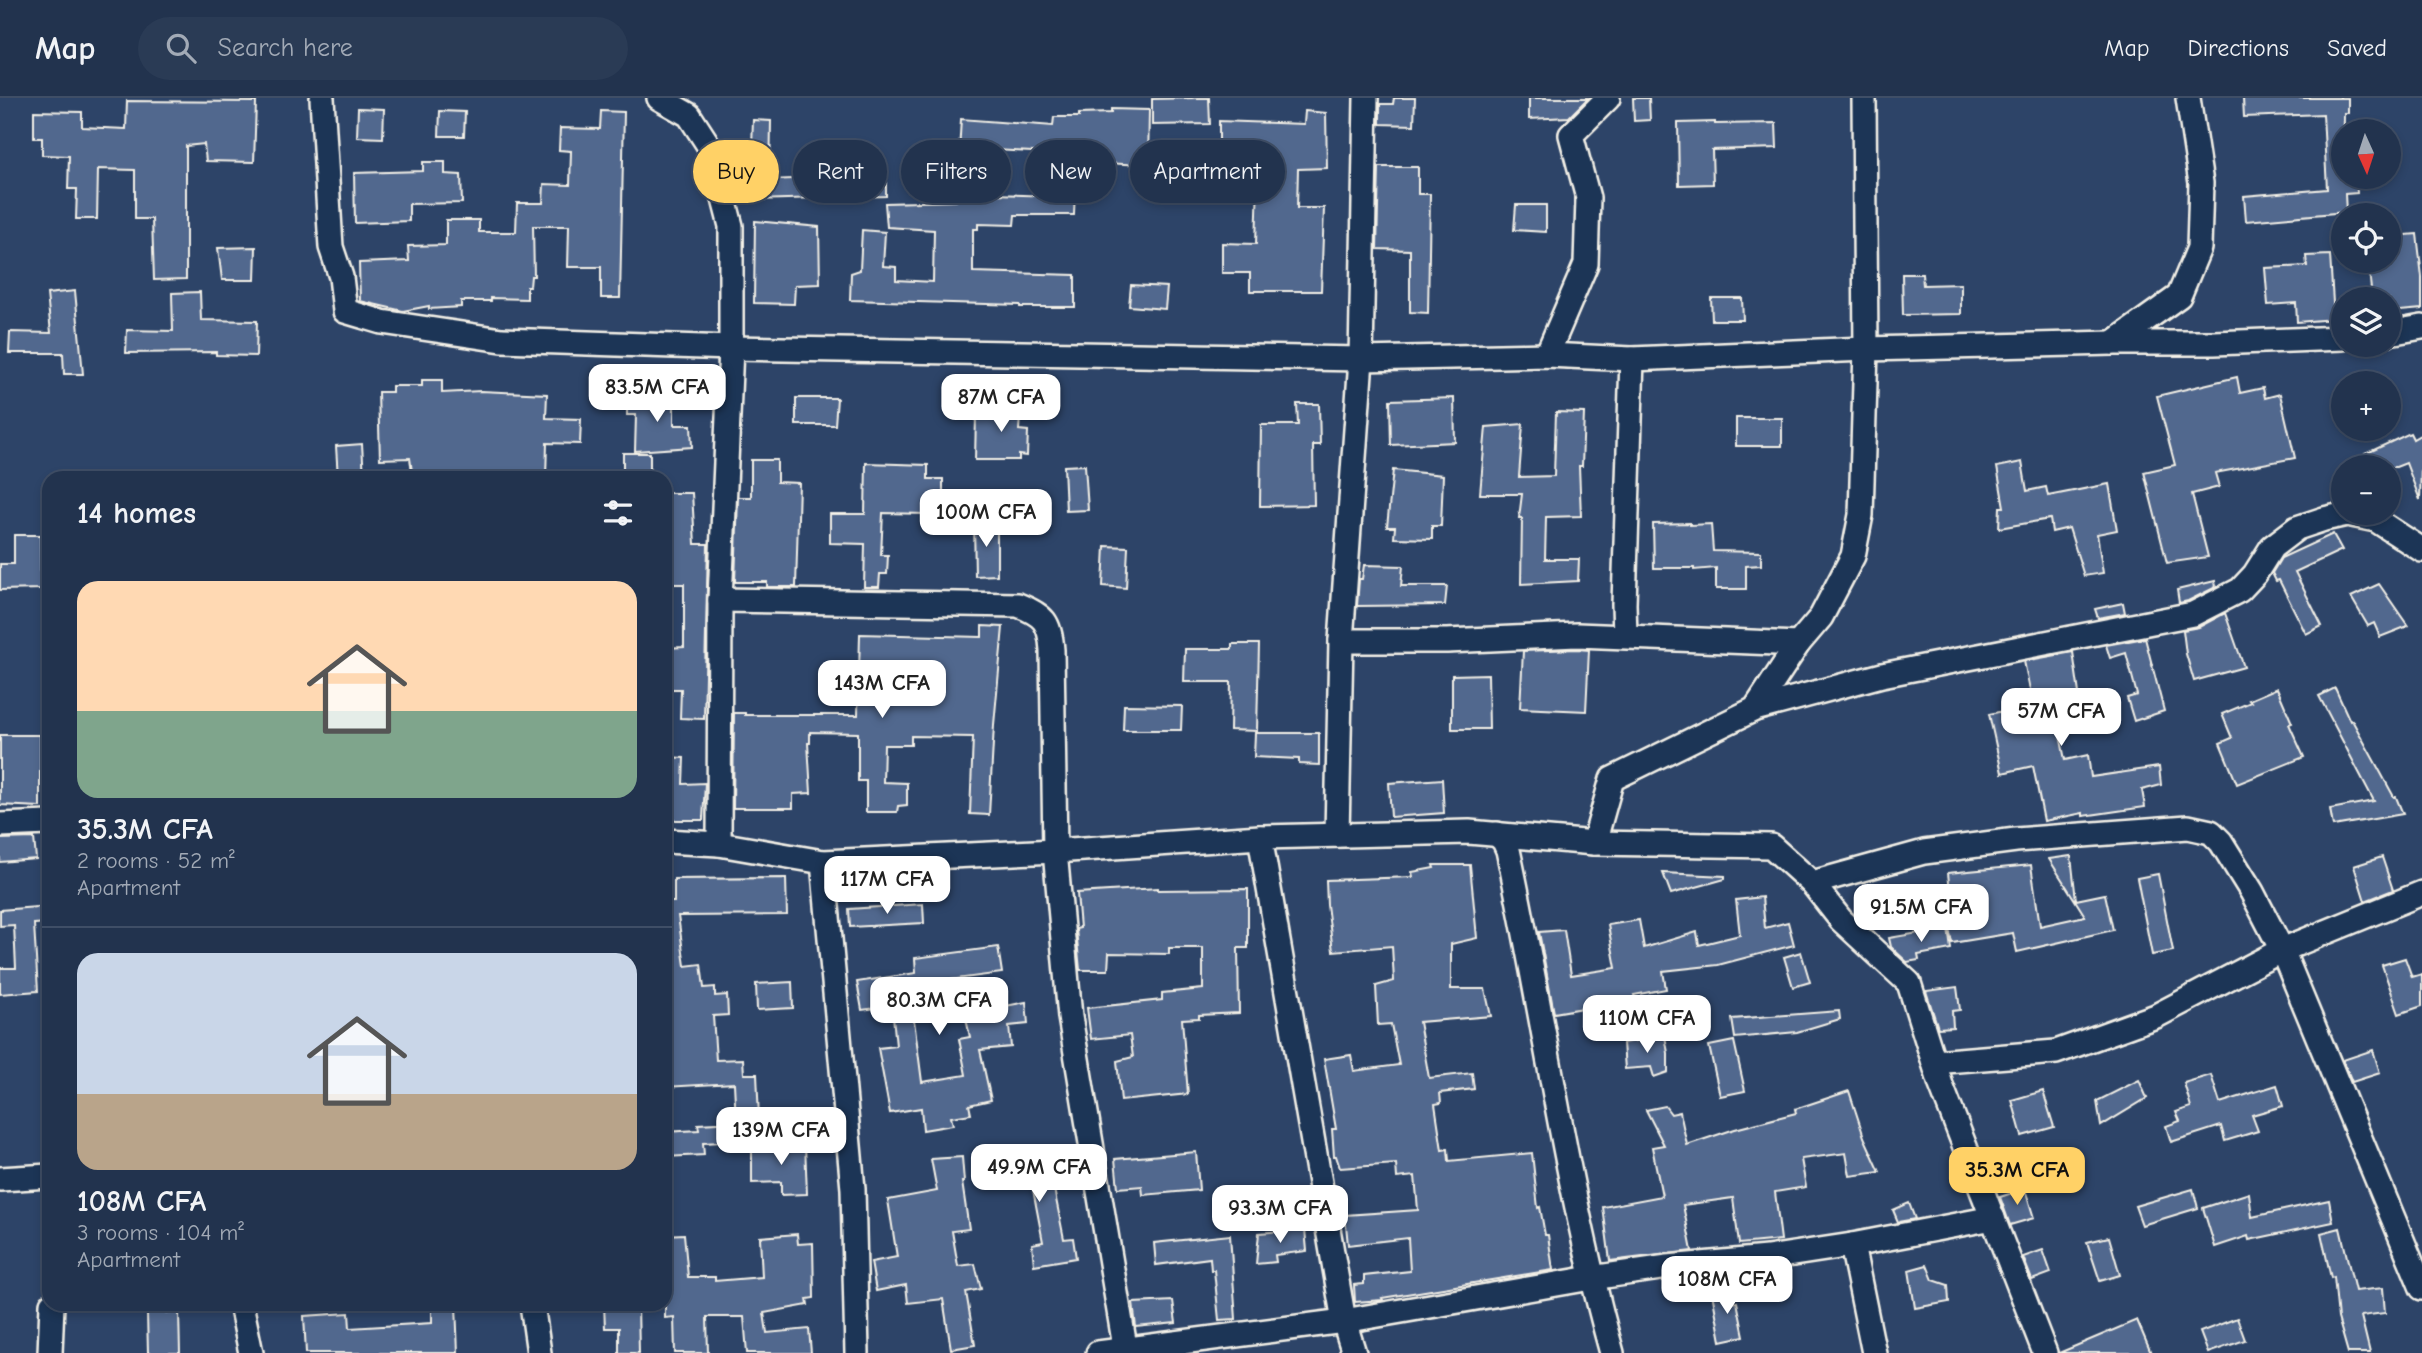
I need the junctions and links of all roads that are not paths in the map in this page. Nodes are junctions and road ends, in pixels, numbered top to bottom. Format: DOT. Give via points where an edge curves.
graph roads {
  1 [pos="322,98"];
  2 [pos="659,98"];
  3 [pos="1366,98"];
  4 [pos="1608,98"];
  5 [pos="1864,98"];
  6 [pos="2188,98"];
  7 [pos="2422,327"];
  8 [pos="2401,331"];
  9 [pos="2331,338"];
  10 [pos="2113,343"];
  11 [pos="730,348"];
  12 [pos="1866,349"];
  13 [pos="1547,355"];
  14 [pos="1361,359"];
  15 [pos="1632,359"];
  16 [pos="2422,550"];
  17 [pos="720,600"];
  18 [pos="1625,636"];
  19 [pos="1341,641"];
  20 [pos="1798,644"];
  21 [pos="1755,709"];
  22 [pos="42,823"];
  23 [pos="0,825"];
  24 [pos="1497,834"];
  25 [pos="1337,835"];
  26 [pos="1260,837"];
  27 [pos="672,841"];
  28 [pos="1594,843"];
  29 [pos="719,844"];
  30 [pos="1055,851"];
  31 [pos="823,862"];
  32 [pos="1812,883"];
  33 [pos="2422,893"];
  34 [pos="2282,950"];
  35 [pos="1934,1062"];
  36 [pos="42,1176"];
  37 [pos="0,1179"];
  38 [pos="1993,1219"];
  39 [pos="1852,1245"];
  40 [pos="1591,1278"];
  41 [pos="2422,1288"];
  42 [pos="52,1311"];
  43 [pos="242,1311"];
  44 [pos="533,1311"];
  45 [pos="1344,1321"];
  46 [pos="1125,1351"];
  47 [pos="50,1353"];
  48 [pos="251,1353"];
  49 [pos="539,1353"];
  50 [pos="857,1353"];
  51 [pos="1098,1353"];
  52 [pos="1353,1353"];
  53 [pos="1612,1353"];
  54 [pos="1874,1353"];
  55 [pos="2045,1353"];
  1 -- 11 [label="street" via="331,247 345,311 382,322 502,340"];
  2 -- 11 [label="street" via="689,115 711,149 731,226"];
  3 -- 14 [label="street"];
  4 -- 13 [label="street" via="1571,135 1587,198 1586,264"];
  5 -- 12 [label="street"];
  6 -- 10 [label="street" via="2201,183 2200,248 2179,296"];
  7 -- 8 [label="street"];
  9 -- 10 [label="street"];
  10 -- 12 [label="street"];
  11 -- 14 [label="street"];
  11 -- 17 [label="street"];
  12 -- 15 [label="street"];
  12 -- 20 [label="street" via="1861,515 1853,556 1821,617"];
  13 -- 14 [label="street"];
  13 -- 15 [label="street"];
  14 -- 19 [label="street"];
  15 -- 18 [label="street"];
  16 -- 21 [label="street" via="2376,520 2347,514 2324,519 2297,528 2272,547 2240,590 2193,614 1882,675"];
  17 -- 29 [label="street"];
  17 -- 30 [label="street" via="1018,605 1034,611 1046,621 1051,635"];
  18 -- 19 [label="street"];
  18 -- 20 [label="street"];
  19 -- 25 [label="street"];
  20 -- 21 [label="street"];
  21 -- 28 [label="street" via="1612,779"];
  22 -- 23 [label="street"];
  24 -- 25 [label="street"];
  24 -- 28 [label="street"];
  24 -- 40 [label="street" via="1508,850 1513,872"];
  25 -- 26 [label="street"];
  26 -- 30 [label="street"];
  26 -- 45 [label="street"];
  27 -- 29 [label="street"];
  28 -- 32 [label="street" via="1771,846"];
  29 -- 31 [label="street"];
  30 -- 31 [label="street"];
  30 -- 46 [label="street" via="1070,1017"];
  31 -- 50 [label="street" via="853,1189"];
  32 -- 34 [label="street" via="1924,852 2188,827 2211,832 2235,862"];
  32 -- 35 [label="street" via="1841,920 1909,982"];
  33 -- 34 [label="street"];
  34 -- 35 [label="street" via="2156,1016 2056,1052"];
  34 -- 41 [label="street"];
  35 -- 38 [label="street"];
  36 -- 37 [label="street"];
  38 -- 39 [label="street"];
  38 -- 55 [label="street"];
  39 -- 40 [label="street"];
  39 -- 54 [label="street"];
  40 -- 45 [label="street"];
  40 -- 53 [label="street"];
  42 -- 47 [label="street"];
  43 -- 48 [label="street"];
  44 -- 49 [label="street"];
  45 -- 46 [label="street"];
  45 -- 52 [label="street"];
  46 -- 51 [label="street"];
}
